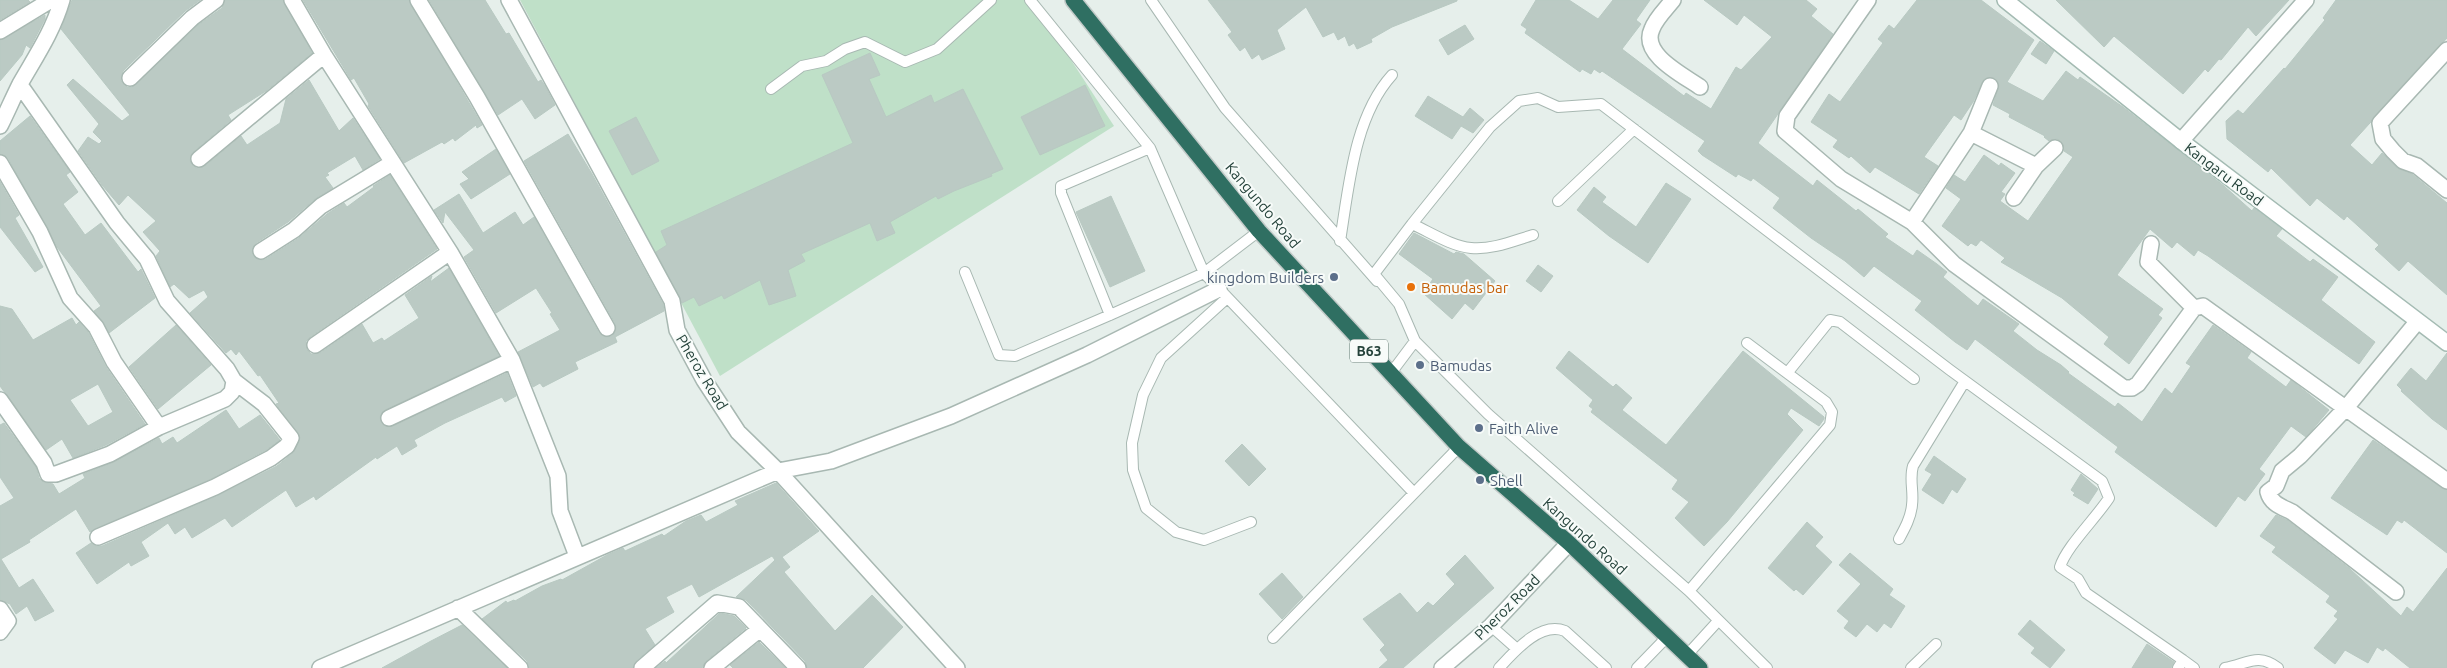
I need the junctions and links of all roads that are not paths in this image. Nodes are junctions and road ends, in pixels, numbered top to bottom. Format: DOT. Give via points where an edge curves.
graph roads {
  1 [pos="52,0"];
  2 [pos="62,0"];
  3 [pos="216,0"];
  4 [pos="292,0"];
  5 [pos="418,0"];
  6 [pos="509,0"];
  7 [pos="991,0"];
  8 [pos="1030,0"];
  9 [pos="1073,0"];
  10 [pos="1151,0"];
  11 [pos="1673,0"];
  12 [pos="2005,0"];
  13 [pos="2306,0"];
  14 [pos="1860,3"];
  15 [pos="0,31"];
  16 [pos="2447,50"];
  17 [pos="324,55"];
  18 [pos="1392,75"];
  19 [pos="130,78"];
  20 [pos="20,84"];
  21 [pos="1990,86"];
  22 [pos="1700,87"];
  23 [pos="771,88"];
  24 [pos="0,126"];
  25 [pos="1634,129"];
  26 [pos="1971,133"];
  27 [pos="2181,140"];
  28 [pos="1150,148"];
  29 [pos="2055,148"];
  30 [pos="199,159"];
  31 [pos="0,163"];
  32 [pos="392,163"];
  33 [pos="2036,166"];
  34 [pos="2447,190"];
  35 [pos="2014,198"];
  36 [pos="1558,201"];
  37 [pos="1912,222"];
  38 [pos="1412,224"];
  39 [pos="1259,231"];
  40 [pos="1533,235"];
  41 [pos="1340,241"];
  42 [pos="2151,244"];
  43 [pos="261,251"];
  44 [pos="450,252"];
  45 [pos="965,272"];
  46 [pos="1204,273"];
  47 [pos="1223,293"];
  48 [pos="1399,304"];
  49 [pos="2194,308"];
  50 [pos="1110,315"];
  51 [pos="2417,322"];
  52 [pos="607,328"];
  53 [pos="1415,341"];
  54 [pos="1747,343"];
  55 [pos="2447,343"];
  56 [pos="315,345"];
  57 [pos="512,360"];
  58 [pos="1788,372"];
  59 [pos="1391,373"];
  60 [pos="1914,379"];
  61 [pos="234,381"];
  62 [pos="1965,381"];
  63 [pos="0,400"];
  64 [pos="2345,409"];
  65 [pos="389,418"];
  66 [pos="159,427"];
  67 [pos="1458,447"];
  68 [pos="778,471"];
  69 [pos="2447,481"];
  70 [pos="1414,494"];
  71 [pos="1251,522"];
  72 [pos="98,536"];
  73 [pos="1899,539"];
  74 [pos="1569,543"];
  75 [pos="577,556"];
  76 [pos="1689,591"];
  77 [pos="2396,592"];
  78 [pos="458,608"];
  79 [pos="0,609"];
  80 [pos="1718,621"];
  81 [pos="1491,626"];
  82 [pos="760,629"];
  83 [pos="0,632"];
  84 [pos="1668,636"];
  85 [pos="1273,638"];
  86 [pos="1936,644"];
  87 [pos="1517,649"];
  88 [pos="1687,655"];
  89 [pos="2181,664"];
  90 [pos="511,665"];
  91 [pos="320,668"];
  92 [pos="642,668"];
  93 [pos="712,668"];
  94 [pos="798,668"];
  95 [pos="957,668"];
  96 [pos="1442,668"];
  97 [pos="1499,668"];
  98 [pos="1606,668"];
  99 [pos="1636,668"];
  100 [pos="1700,668"];
  101 [pos="1767,668"];
  102 [pos="1910,668"];
  103 [pos="2194,668"];
  104 [pos="2225,668"];
  105 [pos="2278,668"];
  1 -- 15 [label="street"];
  2 -- 20 [label="street" via="58,15"];
  3 -- 19 [label="street" via="192,18"];
  4 -- 17 [label="street"];
  5 -- 52 [label="street"];
  6 -- 68 [label="street, Pheroz Road" via="672,300 677,330 704,380 738,432"];
  7 -- 23 [label="lane" via="937,49 905,62 865,42 826,61 802,66"];
  8 -- 28 [label="lane"];
  9 -- 39 [label="highway, Kangundo Road / B63"];
  10 -- 41 [label="lane" via="1225,108"];
  11 -- 22 [label="street" via="1652,28 1649,38 1652,48 1659,58"];
  12 -- 27 [label="street, Kangaru Road"];
  13 -- 27 [label="street"];
  14 -- 37 [label="street" via="1787,116 1785,131 1841,179"];
  16 -- 34 [label="street" via="2380,123 2380,134 2393,151"];
  17 -- 30 [label="street"];
  17 -- 32 [label="street"];
  18 -- 41 [label="lane" via="1377,91 1356,143"];
  20 -- 24 [label="street"];
  20 -- 61 [label="street" via="117,224 147,259 167,301"];
  21 -- 26 [label="street"];
  25 -- 36 [label="lane"];
  25 -- 38 [label="lane" via="1601,104 1558,108 1538,98 1519,101 1490,127"];
  25 -- 62 [label="lane"];
  26 -- 33 [label="street"];
  26 -- 37 [label="street"];
  27 -- 51 [label="street, Kangaru Road"];
  28 -- 46 [label="lane"];
  28 -- 50 [label="lane" via="1061,186"];
  29 -- 33 [label="street"];
  31 -- 66 [label="street" via="40,232 70,298 96,327 114,362"];
  32 -- 43 [label="street" via="321,206 294,230"];
  32 -- 44 [label="street"];
  33 -- 35 [label="street"];
  37 -- 49 [label="street" via="1954,264 2126,388 2138,384"];
  38 -- 40 [label="lane" via="1470,248 1495,246"];
  38 -- 48 [label="lane" via="1374,274"];
  39 -- 46 [label="lane"];
  39 -- 59 [label="highway, Kangundo Road / B63"];
  41 -- 48 [label="lane"];
  42 -- 49 [label="street" via="2148,262"];
  44 -- 56 [label="street"];
  44 -- 57 [label="street"];
  45 -- 50 [label="lane" via="999,355 1015,356"];
  46 -- 47 [label="lane"];
  46 -- 50 [label="lane"];
  47 -- 68 [label="street" via="951,416 831,461"];
  47 -- 70 [label="lane"];
  47 -- 71 [label="lane" via="1162,358 1143,395 1132,443 1133,470 1146,508 1176,532 1204,540"];
  48 -- 53 [label="lane"];
  49 -- 64 [label="street" via="2206,308"];
  51 -- 55 [label="street, Kangaru Road"];
  51 -- 64 [label="street"];
  53 -- 59 [label="lane"];
  53 -- 76 [label="lane" via="1488,414"];
  54 -- 58 [label="lane"];
  57 -- 65 [label="street"];
  57 -- 75 [label="street" via="558,476 560,511"];
  58 -- 60 [label="lane" via="1830,320 1840,322"];
  58 -- 76 [label="lane" via="1826,402 1832,412 1830,425"];
  59 -- 67 [label="highway, Kangundo Road / B63"];
  61 -- 66 [label="street" via="232,392 224,399"];
  61 -- 72 [label="street" via="264,404 291,438 288,446 215,487"];
  62 -- 73 [label="lane" via="1913,466 1910,517"];
  62 -- 89 [label="lane" via="2102,481 2109,498 2064,556 2060,567 2078,579 2086,593"];
  63 -- 66 [label="street" via="44,463 48,474 110,454"];
  64 -- 69 [label="street"];
  64 -- 77 [label="street" via="2282,471 2276,486 2268,492 2275,503 2292,512"];
  67 -- 70 [label="lane"];
  67 -- 74 [label="highway, Kangundo Road / B63"];
  68 -- 75 [label="street"];
  68 -- 95 [label="street, Pheroz Road"];
  70 -- 85 [label="lane"];
  74 -- 81 [label="street, Pheroz Road"];
  74 -- 84 [label="highway, Kangundo Road / B63"];
  75 -- 78 [label="street"];
  76 -- 80 [label="lane"];
  78 -- 90 [label="street"];
  78 -- 91 [label="street"];
  79 -- 83 [label="street" via="8,620"];
  80 -- 88 [label="lane"];
  80 -- 101 [label="lane"];
  81 -- 87 [label="lane"];
  81 -- 96 [label="street, Pheroz Road"];
  82 -- 92 [label="street" via="739,607 717,602"];
  82 -- 93 [label="street"];
  82 -- 94 [label="street"];
  84 -- 88 [label="highway, Kangundo Road / B63"];
  84 -- 99 [label="lane"];
  86 -- 102 [label="lane"];
  87 -- 97 [label="lane"];
  87 -- 98 [label="lane" via="1542,632 1559,628"];
  88 -- 100 [label="highway, Kangundo Road / B63"];
  89 -- 103 [label="lane"];
  104 -- 105 [label="lane" via="2253,659 2269,661"];
}
